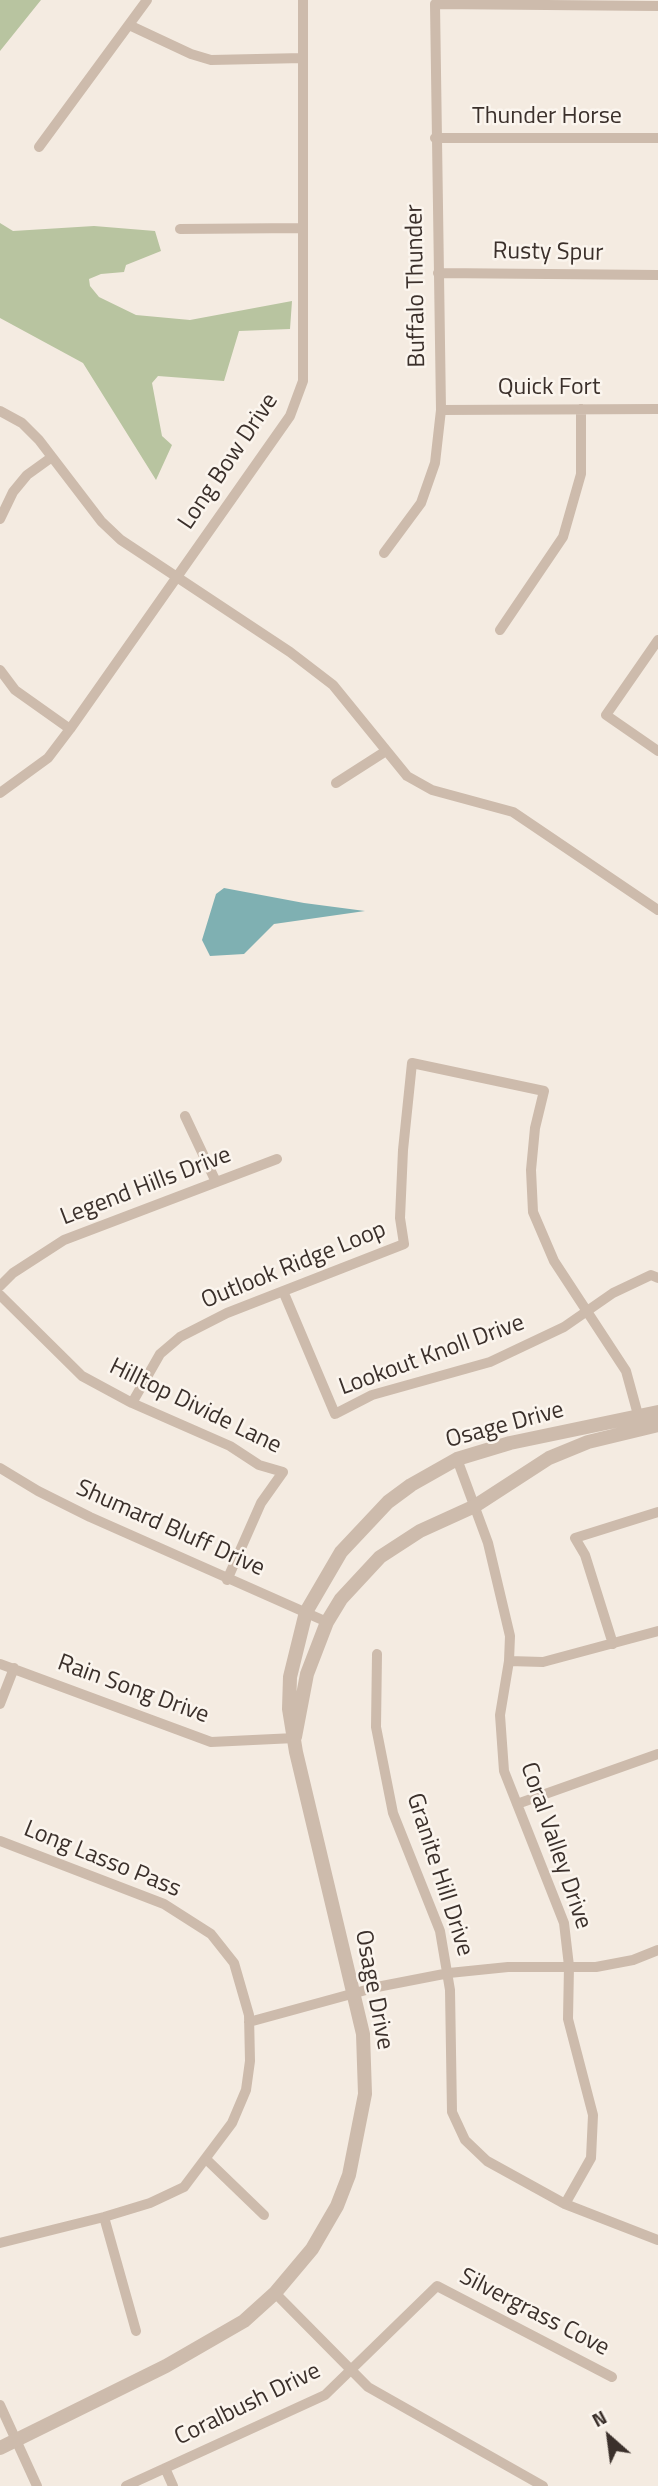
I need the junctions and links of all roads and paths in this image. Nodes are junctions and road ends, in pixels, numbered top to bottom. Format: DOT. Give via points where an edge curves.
graph roads {
  1 [pos="147,0"];
  2 [pos="303,0"];
  3 [pos="658,6"];
  4 [pos="129,25"];
  5 [pos="303,58"];
  6 [pos="435,138"];
  7 [pos="658,138"];
  8 [pos="39,147"];
  9 [pos="302,228"];
  10 [pos="180,229"];
  11 [pos="438,273"];
  12 [pos="658,275"];
  13 [pos="581,409"];
  14 [pos="658,409"];
  15 [pos="441,410"];
  16 [pos="0,411"];
  17 [pos="52,457"];
  18 [pos="0,519"];
  19 [pos="384,553"];
  20 [pos="177,577"];
  21 [pos="500,630"];
  22 [pos="658,640"];
  23 [pos="0,670"];
  24 [pos="70,729"];
  25 [pos="386,751"];
  26 [pos="658,751"];
  27 [pos="336,783"];
  28 [pos="0,793"];
  29 [pos="658,910"];
  30 [pos="186,1116"];
  31 [pos="277,1159"];
  32 [pos="216,1182"];
  33 [pos="658,1278"];
  34 [pos="0,1286"];
  35 [pos="283,1291"];
  36 [pos="0,1295"];
  37 [pos="589,1310"];
  38 [pos="132,1403"];
  39 [pos="658,1412"];
  40 [pos="641,1423"];
  41 [pos="658,1425"];
  42 [pos="457,1459"];
  43 [pos="0,1468"];
  44 [pos="475,1506"];
  45 [pos="658,1512"];
  46 [pos="227,1580"];
  47 [pos="306,1612"];
  48 [pos="327,1622"];
  49 [pos="658,1631"];
  50 [pos="612,1644"];
  51 [pos="377,1654"];
  52 [pos="509,1661"];
  53 [pos="0,1664"];
  54 [pos="14,1668"];
  55 [pos="0,1704"];
  56 [pos="295,1738"];
  57 [pos="658,1754"];
  58 [pos="517,1804"];
  59 [pos="0,1841"];
  60 [pos="658,1950"];
  61 [pos="569,1966"];
  62 [pos="449,1973"];
  63 [pos="355,1994"];
  64 [pos="249,2022"];
  65 [pos="206,2159"];
  66 [pos="565,2204"];
  67 [pos="264,2215"];
  68 [pos="104,2217"];
  69 [pos="658,2240"];
  70 [pos="0,2243"];
  71 [pos="437,2286"];
  72 [pos="275,2294"];
  73 [pos="136,2331"];
  74 [pos="350,2370"];
  75 [pos="612,2377"];
  76 [pos="0,2405"];
  77 [pos="16,2442"];
  78 [pos="0,2448"];
  79 [pos="165,2468"];
  80 [pos="37,2486"];
  81 [pos="126,2486"];
  82 [pos="173,2486"];
  83 [pos="542,2486"];
  1 -- 4 [label="street"];
  2 -- 5 [label="street, Long Bow Drive"];
  3 -- 6 [label="street, Buffalo Thunder" via="435,4"];
  4 -- 5 [label="street" via="211,60"];
  4 -- 8 [label="street"];
  5 -- 9 [label="street, Long Bow Drive"];
  6 -- 7 [label="street, Thunder Horse"];
  6 -- 11 [label="street, Buffalo Thunder"];
  9 -- 10 [label="street"];
  9 -- 20 [label="street, Long Bow Drive" via="303,381 290,416"];
  11 -- 12 [label="street, Rusty Spur"];
  11 -- 15 [label="street, Buffalo Thunder"];
  13 -- 14 [label="street, Quick Fort"];
  13 -- 15 [label="street, Quick Fort"];
  13 -- 21 [label="street" via="581,474 563,537"];
  15 -- 19 [label="street, Buffalo Thunder" via="435,463 421,503"];
  16 -- 17 [label="street" via="22,423"];
  17 -- 18 [label="street" via="27,475"];
  17 -- 20 [label="street" via="101,521"];
  20 -- 24 [label="street, Long Bow Drive"];
  20 -- 25 [label="street" via="333,685"];
  22 -- 26 [label="street" via="606,715"];
  23 -- 24 [label="street" via="15,690"];
  24 -- 28 [label="street, Long Bow Drive" via="48,758"];
  25 -- 27 [label="street"];
  25 -- 29 [label="street" via="407,775 432,790 513,812 533,823"];
  30 -- 32 [label="street"];
  31 -- 32 [label="street, Legend Hills Drive"];
  32 -- 34 [label="street, Legend Hills Drive" via="64,1240"];
  33 -- 37 [label="street, Lookout Knoll Drive" via="651,1275"];
  35 -- 37 [label="street, Lookout Knoll Drive" via="335,1414 372,1395 489,1362"];
  35 -- 37 [label="street, Outlook Ridge Loop" via="404,1244 400,1217 412,1063 544,1091 531,1170 533,1212 554,1261"];
  35 -- 38 [label="street, Outlook Ridge Loop" via="180,1337 160,1354"];
  36 -- 38 [label="street, Hilltop Divide Lane" via="82,1376"];
  37 -- 40 [label="street" via="626,1371"];
  38 -- 46 [label="street, Hilltop Divide Lane" via="283,1472 261,1503"];
  39 -- 40 [label="street, Osage Drive"];
  40 -- 41 [label="street, Osage Drive"];
  40 -- 42 [label="street, Osage Drive" via="510,1443"];
  40 -- 44 [label="street, Osage Drive" via="549,1458"];
  42 -- 44 [label="street, Coral Valley Drive"];
  42 -- 47 [label="street, Osage Drive" via="411,1485 369,1520 341,1552"];
  43 -- 46 [label="street, Shumard Bluff Drive" via="38,1491"];
  44 -- 48 [label="street, Osage Drive" via="419,1531 380,1557"];
  44 -- 52 [label="street, Coral Valley Drive" via="510,1636"];
  45 -- 50 [label="street" via="575,1538 585,1555"];
  46 -- 47 [label="street, Shumard Bluff Drive"];
  47 -- 48 [label="street, Shumard Bluff Drive"];
  47 -- 56 [label="street, Osage Drive" via="290,1677 289,1709"];
  48 -- 56 [label="street, Osage Drive" via="307,1674"];
  49 -- 50 [label="street"];
  50 -- 52 [label="street" via="543,1662"];
  51 -- 62 [label="street, Granite Hill Drive" via="376,1727 394,1813 440,1931"];
  52 -- 58 [label="street, Coral Valley Drive" via="500,1716 504,1771"];
  53 -- 54 [label="street, Rain Song Drive"];
  54 -- 55 [label="street"];
  54 -- 56 [label="street, Rain Song Drive" via="211,1742"];
  56 -- 63 [label="street, Osage Drive"];
  57 -- 58 [label="street"];
  58 -- 61 [label="street, Coral Valley Drive" via="564,1923"];
  59 -- 64 [label="street, Long Lasso Pass" via="163,1904 211,1934 234,1963"];
  60 -- 61 [label="street" via="621,1963"];
  61 -- 62 [label="street"];
  61 -- 66 [label="street, Coral Valley Drive" via="568,2019 593,2115 592,2158"];
  62 -- 63 [label="street"];
  62 -- 66 [label="street, Granite Hill Drive" via="452,2112 465,2140 487,2161"];
  63 -- 64 [label="street"];
  63 -- 72 [label="street, Osage Drive" via="363,2034 365,2094 354,2157 325,2228"];
  64 -- 65 [label="street, Long Lasso Pass" via="246,2090 232,2123"];
  65 -- 67 [label="street"];
  65 -- 68 [label="street, Long Lasso Pass" via="184,2187"];
  66 -- 69 [label="street, Granite Hill Drive"];
  68 -- 70 [label="street, Long Lasso Pass"];
  68 -- 73 [label="street"];
  71 -- 74 [label="street, Coralbush Drive"];
  71 -- 75 [label="street, Silvergrass Cove"];
  72 -- 74 [label="street"];
  72 -- 77 [label="street, Osage Drive" via="208,2343"];
  74 -- 79 [label="street, Coralbush Drive" via="325,2395"];
  74 -- 83 [label="street" via="368,2387"];
  76 -- 77 [label="street"];
  77 -- 78 [label="street, Osage Drive"];
  77 -- 80 [label="street"];
  79 -- 81 [label="street, Coralbush Drive"];
  79 -- 82 [label="street"];
}
